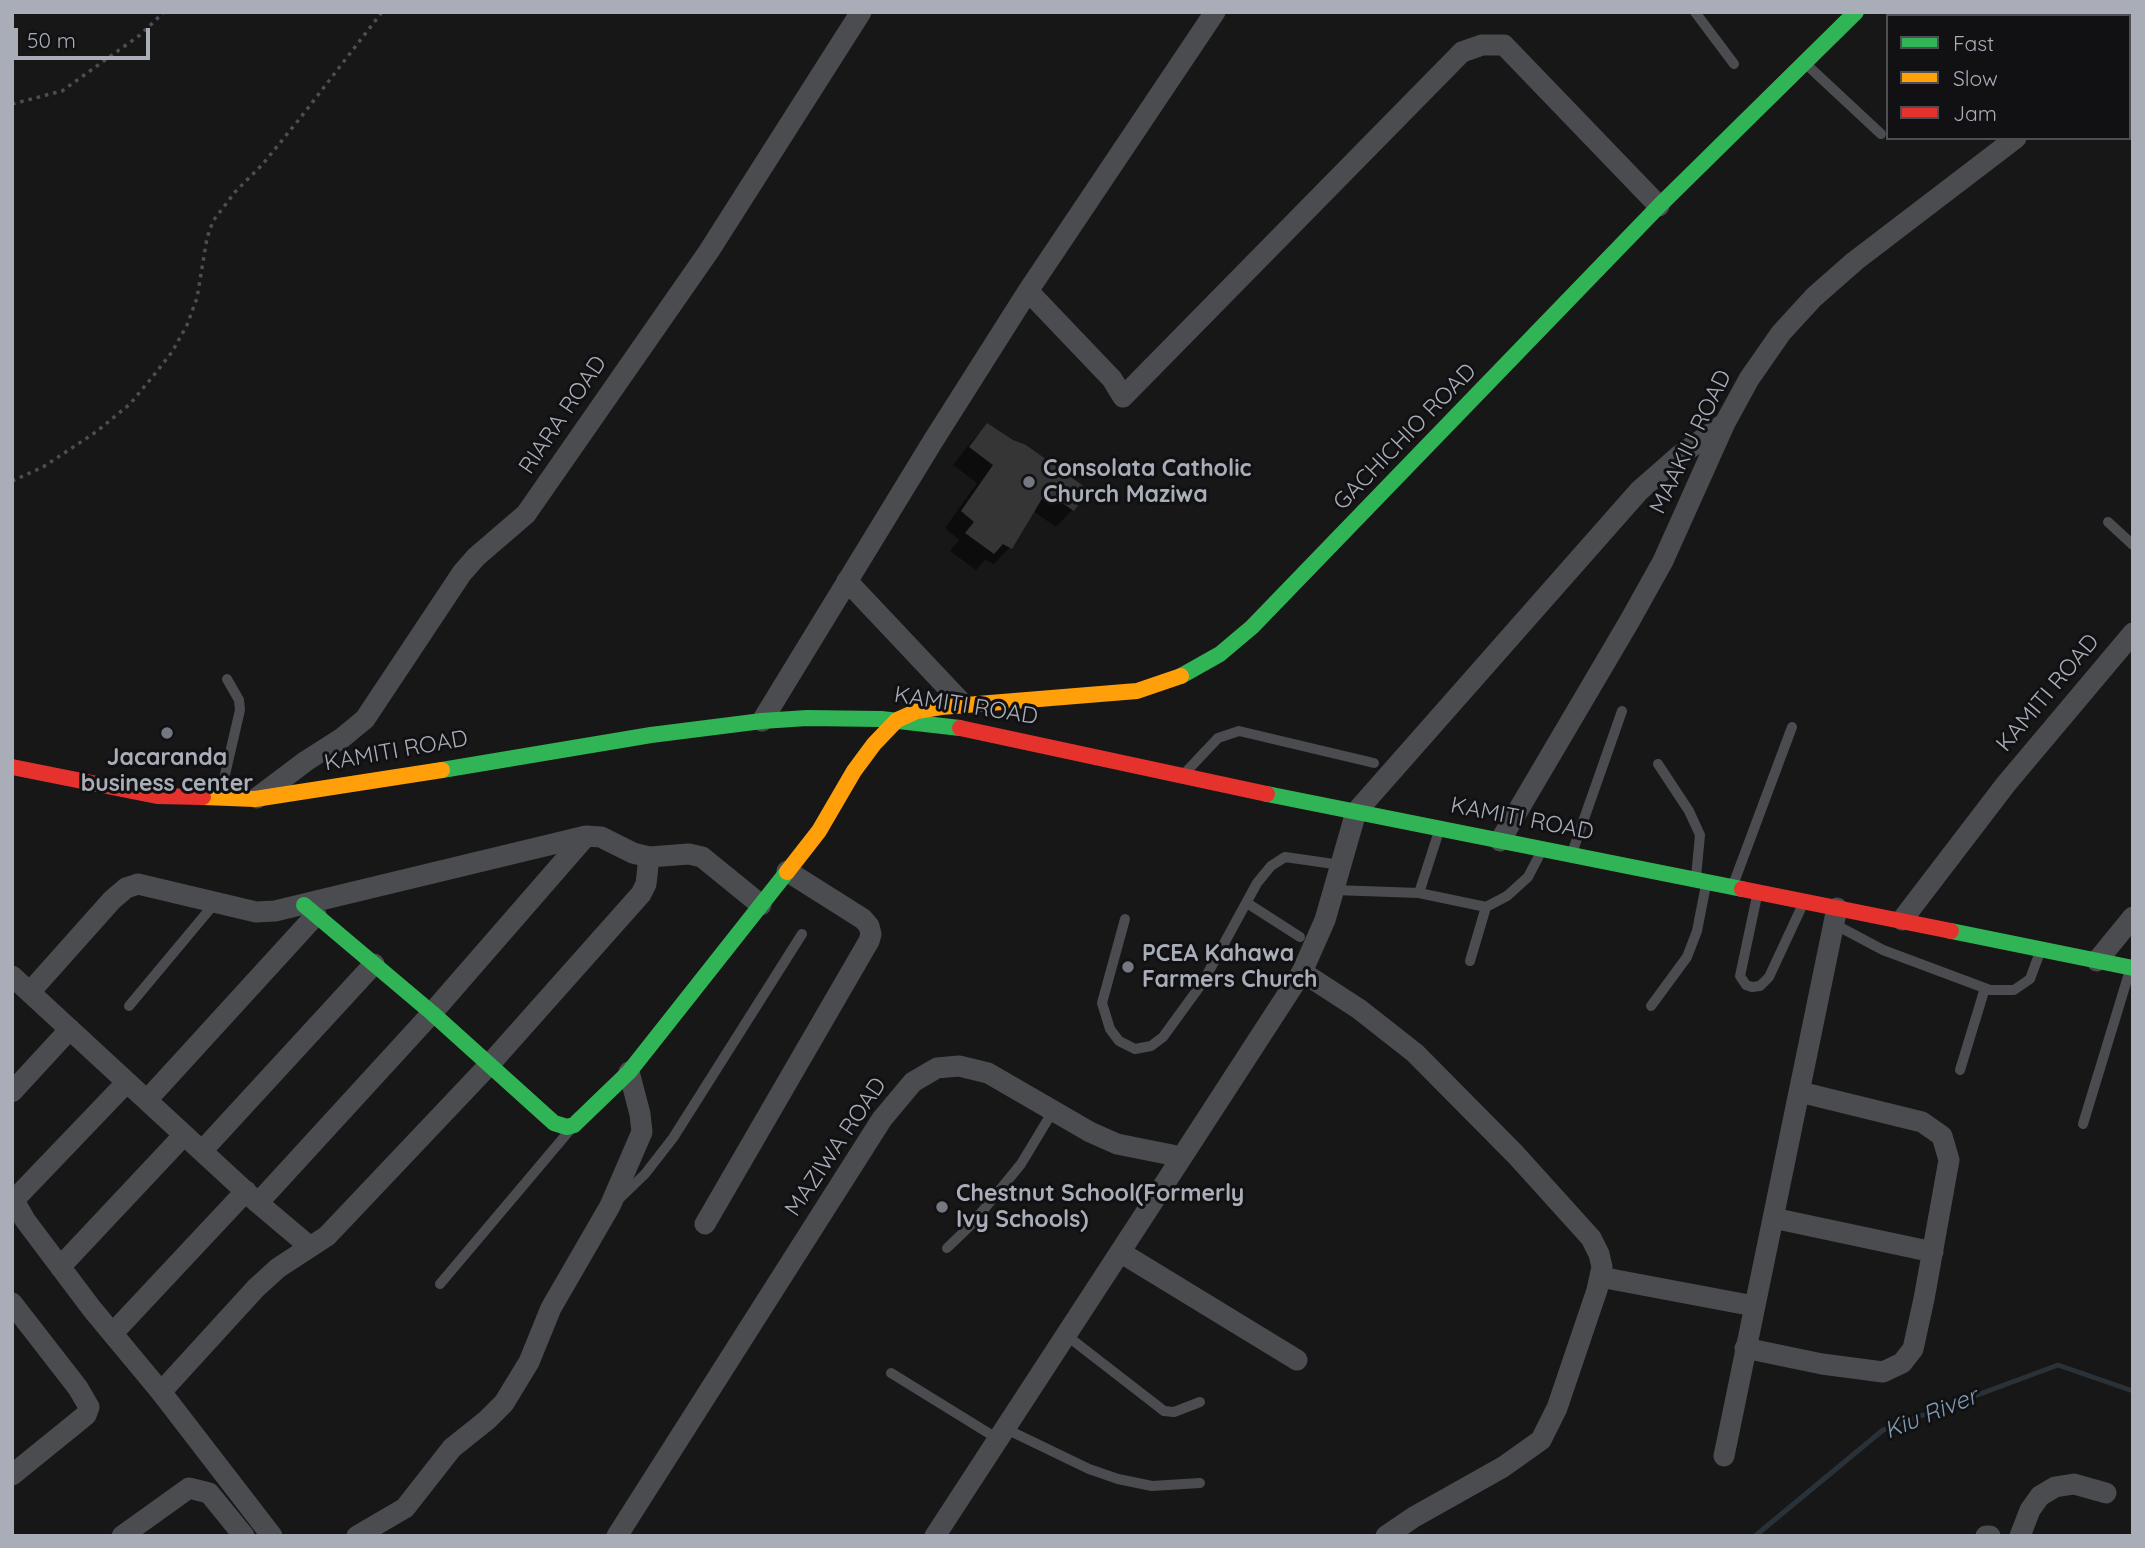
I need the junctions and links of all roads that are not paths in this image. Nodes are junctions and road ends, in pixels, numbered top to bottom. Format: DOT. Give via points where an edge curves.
graph roads {
  1 [pos="861,12"];
  2 [pos="1215,12"];
  3 [pos="1695,12"];
  4 [pos="1856,12"];
  5 [pos="1805,63"];
  6 [pos="1734,64"];
  7 [pos="1881,134"];
  8 [pos="2013,140"];
  9 [pos="1659,206"];
  10 [pos="1028,291"];
  11 [pos="1725,423"];
  12 [pos="2108,522"];
  13 [pos="2133,545"];
  14 [pos="847,581"];
  15 [pos="2133,633"];
  16 [pos="226,679"];
  17 [pos="963,704"];
  18 [pos="1622,711"];
  19 [pos="897,720"];
  20 [pos="762,721"];
  21 [pos="1792,727"];
  22 [pos="1374,763"];
  23 [pos="1657,764"];
  24 [pos="12,767"];
  25 [pos="1182,777"];
  26 [pos="220,799"];
  27 [pos="255,799"];
  28 [pos="1356,812"];
  29 [pos="1440,829"];
  30 [pos="586,836"];
  31 [pos="1500,841"];
  32 [pos="1542,849"];
  33 [pos="1572,855"];
  34 [pos="649,857"];
  35 [pos="1341,865"];
  36 [pos="787,871"];
  37 [pos="1701,881"];
  38 [pos="1732,887"];
  39 [pos="1334,890"];
  40 [pos="1758,892"];
  41 [pos="1419,893"];
  42 [pos="1804,901"];
  43 [pos="215,902"];
  44 [pos="1247,903"];
  45 [pos="761,905"];
  46 [pos="1486,907"];
  47 [pos="310,910"];
  48 [pos="1836,916"];
  49 [pos="2133,917"];
  50 [pos="1125,919"];
  51 [pos="1902,920"];
  52 [pos="802,934"];
  53 [pos="1300,937"];
  54 [pos="2041,949"];
  55 [pos="1470,961"];
  56 [pos="2097,961"];
  57 [pos="374,964"];
  58 [pos="2132,968"];
  59 [pos="1302,972"];
  60 [pos="12,976"];
  61 [pos="1985,988"];
  62 [pos="30,992"];
  63 [pos="130,1006"];
  64 [pos="1651,1006"];
  65 [pos="432,1013"];
  66 [pos="70,1029"];
  67 [pos="489,1065"];
  68 [pos="1960,1070"];
  69 [pos="629,1072"];
  70 [pos="127,1082"];
  71 [pos="12,1092"];
  72 [pos="1800,1092"];
  73 [pos="147,1100"];
  74 [pos="1053,1111"];
  75 [pos="2083,1124"];
  76 [pos="574,1125"];
  77 [pos="184,1135"];
  78 [pos="202,1151"];
  79 [pos="1182,1157"];
  80 [pos="252,1197"];
  81 [pos="13,1199"];
  82 [pos="610,1206"];
  83 [pos="1773,1218"];
  84 [pos="705,1224"];
  85 [pos="309,1246"];
  86 [pos="947,1248"];
  87 [pos="1120,1251"];
  88 [pos="1933,1252"];
  89 [pos="60,1266"];
  90 [pos="1600,1277"];
  91 [pos="440,1284"];
  92 [pos="12,1303"];
  93 [pos="1754,1306"];
  94 [pos="113,1334"];
  95 [pos="1066,1335"];
  96 [pos="1745,1348"];
  97 [pos="1297,1360"];
  98 [pos="891,1373"];
  99 [pos="162,1392"];
  100 [pos="1200,1402"];
  101 [pos="1002,1434"];
  102 [pos="1724,1456"];
  103 [pos="12,1475"];
  104 [pos="1200,1483"];
  105 [pos="2106,1493"];
  106 [pos="122,1536"];
  107 [pos="244,1536"];
  108 [pos="272,1536"];
  109 [pos="357,1536"];
  110 [pos="617,1536"];
  111 [pos="935,1536"];
  112 [pos="1385,1536"];
  113 [pos="2020,1536"];
  1 -- 27 [label="street, RIARA ROAD" via="709,251 526,514 462,573 365,719"];
  2 -- 10 [label="street"];
  3 -- 6 [label="lane"];
  4 -- 5 [label="main road, GACHICHIO ROAD"];
  5 -- 7 [label="lane"];
  5 -- 9 [label="main road, GACHICHIO ROAD"];
  8 -- 11 [label="street, MAAKIU ROAD" via="1814,297 1781,333"];
  9 -- 10 [label="street" via="1504,45 1482,44 1462,52 1123,397 1112,379"];
  9 -- 17 [label="main road, GACHICHIO ROAD" via="1252,627 1220,654 1188,674 1138,691"];
  10 -- 14 [label="street"];
  11 -- 28 [label="street" via="1639,491"];
  11 -- 31 [label="street, MAAKIU ROAD" via="1663,561"];
  12 -- 13 [label="lane"];
  14 -- 17 [label="street"];
  14 -- 20 [label="street"];
  15 -- 51 [label="street, KAMITI ROAD" via="2006,784"];
  16 -- 26 [label="lane" via="240,710"];
  17 -- 19 [label="main road, GACHICHIO ROAD" via="917,711"];
  18 -- 33 [label="lane"];
  19 -- 20 [label="main road, KAMITI ROAD"];
  19 -- 25 [label="main road, KAMITI ROAD" via="946,725"];
  19 -- 36 [label="main road" via="854,771 831,813"];
  20 -- 27 [label="main road, KAMITI ROAD"];
  21 -- 38 [label="lane"];
  22 -- 25 [label="lane" via="1239,732 1218,738"];
  23 -- 37 [label="lane" via="1700,835"];
  24 -- 26 [label="main road, KAMITI ROAD" via="157,796"];
  25 -- 28 [label="main road, KAMITI ROAD"];
  26 -- 27 [label="main road, KAMITI ROAD"];
  28 -- 29 [label="main road, KAMITI ROAD"];
  28 -- 35 [label="street"];
  29 -- 31 [label="main road, KAMITI ROAD"];
  29 -- 41 [label="lane"];
  30 -- 34 [label="street" via="601,837"];
  30 -- 47 [label="street"];
  30 -- 65 [label="street"];
  31 -- 32 [label="main road, KAMITI ROAD"];
  32 -- 33 [label="main road, KAMITI ROAD"];
  32 -- 46 [label="lane" via="1528,877"];
  33 -- 37 [label="main road, KAMITI ROAD"];
  34 -- 45 [label="street" via="702,857"];
  34 -- 67 [label="street" via="642,894"];
  35 -- 39 [label="street"];
  35 -- 44 [label="lane" via="1285,857 1271,866"];
  36 -- 45 [label="main road"];
  36 -- 84 [label="street" via="863,919 871,934"];
  37 -- 38 [label="main road, KAMITI ROAD"];
  37 -- 64 [label="lane" via="1697,930 1687,957"];
  38 -- 40 [label="main road, KAMITI ROAD"];
  39 -- 41 [label="lane"];
  39 -- 59 [label="street"];
  40 -- 42 [label="main road, KAMITI ROAD"];
  40 -- 42 [label="lane" via="1740,976 1752,987 1769,977"];
  41 -- 46 [label="lane"];
  42 -- 48 [label="main road, KAMITI ROAD"];
  43 -- 47 [label="street" via="256,912"];
  43 -- 62 [label="street" via="138,884 126,888"];
  43 -- 63 [label="lane"];
  44 -- 50 [label="lane" via="1203,982 1163,1037 1151,1046 1135,1049 1119,1041 1110,1029 1102,1003"];
  44 -- 53 [label="lane"];
  45 -- 69 [label="main road"];
  46 -- 55 [label="lane"];
  47 -- 57 [label="main road"];
  47 -- 73 [label="street"];
  48 -- 51 [label="main road, KAMITI ROAD"];
  48 -- 61 [label="lane" via="1883,950"];
  48 -- 72 [label="street"];
  49 -- 56 [label="street"];
  51 -- 54 [label="main road, KAMITI ROAD"];
  52 -- 82 [label="lane" via="673,1139 631,1189"];
  54 -- 56 [label="main road, KAMITI ROAD"];
  54 -- 61 [label="lane" via="2029,979 2014,990"];
  56 -- 58 [label="main road, KAMITI ROAD"];
  57 -- 65 [label="main road"];
  57 -- 78 [label="street"];
  58 -- 75 [label="lane"];
  59 -- 79 [label="street"];
  59 -- 90 [label="street" via="1416,1053 1516,1155 1591,1238 1600,1254"];
  60 -- 62 [label="street"];
  61 -- 68 [label="lane"];
  62 -- 66 [label="street"];
  65 -- 67 [label="main road"];
  65 -- 80 [label="street"];
  66 -- 70 [label="street"];
  66 -- 71 [label="street"];
  67 -- 76 [label="main road" via="554,1123"];
  67 -- 85 [label="street" via="327,1236"];
  69 -- 76 [label="main road"];
  69 -- 82 [label="street" via="642,1132"];
  70 -- 73 [label="street"];
  70 -- 81 [label="street"];
  72 -- 83 [label="street"];
  72 -- 88 [label="street" via="1922,1122 1942,1136 1950,1160"];
  73 -- 77 [label="street"];
  74 -- 79 [label="street, MAZIWA ROAD" via="1117,1144"];
  74 -- 86 [label="lane" via="1021,1164"];
  74 -- 110 [label="street, MAZIWA ROAD" via="988,1073 959,1066 937,1068 913,1082 882,1119"];
  76 -- 91 [label="lane"];
  77 -- 78 [label="street"];
  77 -- 89 [label="street"];
  78 -- 80 [label="street"];
  79 -- 87 [label="street"];
  80 -- 85 [label="street"];
  80 -- 94 [label="street"];
  81 -- 89 [label="street"];
  82 -- 109 [label="street" via="551,1308 529,1362 504,1403 452,1448 405,1508"];
  83 -- 88 [label="street"];
  83 -- 93 [label="street"];
  85 -- 99 [label="street" via="257,1288"];
  87 -- 95 [label="street"];
  87 -- 97 [label="street"];
  88 -- 96 [label="street" via="1913,1349 1902,1363 1883,1372"];
  89 -- 94 [label="street"];
  90 -- 93 [label="street"];
  90 -- 112 [label="street" via="1557,1408 1541,1440"];
  92 -- 103 [label="street" via="89,1407 86,1415"];
  93 -- 96 [label="street"];
  94 -- 99 [label="street"];
  95 -- 100 [label="lane" via="1164,1410 1174,1412"];
  95 -- 101 [label="street"];
  96 -- 102 [label="street"];
  98 -- 101 [label="lane"];
  99 -- 108 [label="street"];
  101 -- 104 [label="lane" via="1118,1479 1152,1486"];
  101 -- 111 [label="street"];
  105 -- 113 [label="street" via="2074,1484 2055,1487 2035,1503"];
  106 -- 107 [label="street" via="189,1488 209,1493"];
}
